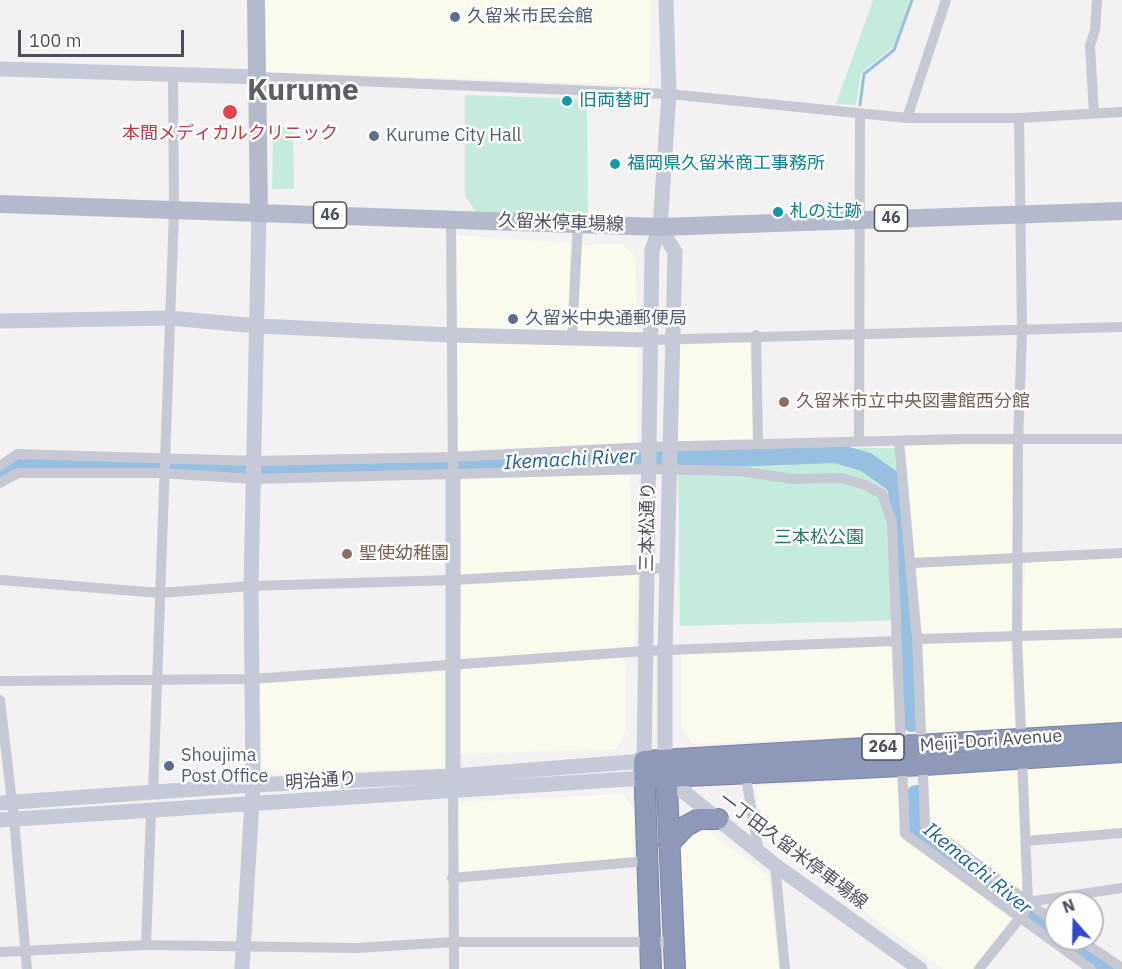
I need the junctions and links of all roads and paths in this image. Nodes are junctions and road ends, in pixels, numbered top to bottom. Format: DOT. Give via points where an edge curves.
graph roads {
  1 [pos="255,0"];
  2 [pos="666,0"];
  3 [pos="946,0"];
  4 [pos="1097,0"];
  5 [pos="0,69"];
  6 [pos="173,75"];
  7 [pos="258,77"];
  8 [pos="669,94"];
  9 [pos="1122,112"];
  10 [pos="860,114"];
  11 [pos="1094,114"];
  12 [pos="907,118"];
  13 [pos="1019,118"];
  14 [pos="0,204"];
  15 [pos="174,211"];
  16 [pos="1122,211"];
  17 [pos="259,213"];
  18 [pos="1020,214"];
  19 [pos="860,218"];
  20 [pos="451,220"];
  21 [pos="578,223"];
  22 [pos="660,227"];
  23 [pos="169,318"];
  24 [pos="0,321"];
  25 [pos="258,326"];
  26 [pos="1122,327"];
  27 [pos="1022,332"];
  28 [pos="860,334"];
  29 [pos="451,335"];
  30 [pos="756,335"];
  31 [pos="572,338"];
  32 [pos="672,339"];
  33 [pos="649,340"];
  34 [pos="1122,440"];
  35 [pos="859,441"];
  36 [pos="899,441"];
  37 [pos="1018,441"];
  38 [pos="758,444"];
  39 [pos="669,446"];
  40 [pos="649,447"];
  41 [pos="164,456"];
  42 [pos="452,457"];
  43 [pos="255,461"];
  44 [pos="0,466"];
  45 [pos="648,470"];
  46 [pos="669,470"];
  47 [pos="165,473"];
  48 [pos="453,476"];
  49 [pos="255,479"];
  50 [pos="0,483"];
  51 [pos="1122,553"];
  52 [pos="1019,556"];
  53 [pos="912,563"];
  54 [pos="666,568"];
  55 [pos="646,570"];
  56 [pos="0,579"];
  57 [pos="453,580"];
  58 [pos="251,586"];
  59 [pos="160,593"];
  60 [pos="1122,633"];
  61 [pos="1017,636"];
  62 [pos="917,639"];
  63 [pos="895,641"];
  64 [pos="665,650"];
  65 [pos="644,651"];
  66 [pos="453,665"];
  67 [pos="252,679"];
  68 [pos="0,681"];
  69 [pos="158,681"];
  70 [pos="0,700"];
  71 [pos="1116,743"];
  72 [pos="1021,748"];
  73 [pos="923,755"];
  74 [pos="901,756"];
  75 [pos="666,768"];
  76 [pos="644,770"];
  77 [pos="745,773"];
  78 [pos="454,776"];
  79 [pos="253,785"];
  80 [pos="453,792"];
  81 [pos="153,794"];
  82 [pos="6,802"];
  83 [pos="251,805"];
  84 [pos="151,811"];
  85 [pos="7,819"];
  86 [pos="718,819"];
  87 [pos="1122,833"];
  88 [pos="1026,841"];
  89 [pos="669,844"];
  90 [pos="759,852"];
  91 [pos="646,861"];
  92 [pos="775,865"];
  93 [pos="452,878"];
  94 [pos="1122,888"];
  95 [pos="1029,904"];
  96 [pos="1044,915"];
  97 [pos="1020,917"];
  98 [pos="650,941"];
  99 [pos="453,942"];
  100 [pos="673,942"];
  101 [pos="146,945"];
  102 [pos="243,946"];
  103 [pos="26,950"];
  104 [pos="1097,951"];
  105 [pos="0,952"];
  106 [pos="1122,968"];
  107 [pos="27,969"];
  108 [pos="242,969"];
  109 [pos="454,969"];
  110 [pos="651,969"];
  111 [pos="675,969"];
  112 [pos="785,969"];
  113 [pos="920,969"];
  114 [pos="979,969"];
  115 [pos="1091,969"];
  1 -- 7 [label="main road"];
  2 -- 8 [label="street, 三本松通り"];
  3 -- 12 [label="street"];
  4 -- 11 [label="street" via="1090,46"];
  5 -- 6 [label="street"];
  6 -- 7 [label="street"];
  6 -- 15 [label="street"];
  7 -- 8 [label="street"];
  7 -- 17 [label="main road"];
  8 -- 10 [label="street"];
  8 -- 22 [label="street, 三本松通り"];
  9 -- 11 [label="street"];
  10 -- 12 [label="street"];
  10 -- 19 [label="street"];
  11 -- 13 [label="street"];
  12 -- 13 [label="street"];
  13 -- 18 [label="street"];
  14 -- 15 [label="main road, 久留米停車場線 / 46"];
  15 -- 17 [label="main road, 久留米停車場線 / 46"];
  15 -- 23 [label="street"];
  16 -- 18 [label="main road, 久留米停車場線 / 46"];
  17 -- 20 [label="main road, 久留米停車場線 / 46"];
  17 -- 25 [label="street"];
  18 -- 19 [label="main road, 久留米停車場線 / 46"];
  18 -- 27 [label="street"];
  19 -- 22 [label="main road, 久留米停車場線 / 46"];
  19 -- 28 [label="street"];
  20 -- 21 [label="main road, 久留米停車場線 / 46"];
  20 -- 29 [label="street"];
  21 -- 22 [label="main road, 久留米停車場線 / 46"];
  21 -- 31 [label="street"];
  22 -- 32 [label="street, 三本松通り" via="675,252"];
  22 -- 33 [label="street, 三本松通り" via="652,250"];
  23 -- 24 [label="street"];
  23 -- 25 [label="street"];
  23 -- 41 [label="street"];
  25 -- 29 [label="street"];
  25 -- 43 [label="street"];
  26 -- 27 [label="street"];
  27 -- 28 [label="street"];
  27 -- 37 [label="street"];
  28 -- 30 [label="street"];
  28 -- 35 [label="street"];
  29 -- 31 [label="street"];
  29 -- 42 [label="street"];
  30 -- 32 [label="street"];
  30 -- 38 [label="street"];
  31 -- 33 [label="street"];
  32 -- 33 [label="street"];
  32 -- 39 [label="street, 三本松通り"];
  33 -- 40 [label="street, 三本松通り"];
  34 -- 37 [label="street"];
  35 -- 36 [label="street"];
  35 -- 38 [label="street"];
  36 -- 37 [label="street"];
  36 -- 53 [label="street"];
  37 -- 52 [label="street"];
  38 -- 39 [label="street"];
  39 -- 40 [label="street"];
  39 -- 46 [label="street, 三本松通り"];
  40 -- 42 [label="street"];
  40 -- 45 [label="street, 三本松通り"];
  41 -- 43 [label="street"];
  41 -- 44 [label="street" via="17,454"];
  41 -- 47 [label="street"];
  42 -- 43 [label="street"];
  42 -- 48 [label="street"];
  43 -- 49 [label="street"];
  45 -- 46 [label="street"];
  45 -- 48 [label="street"];
  45 -- 55 [label="street, 三本松通り"];
  46 -- 54 [label="street, 三本松通り"];
  46 -- 63 [label="street" via="738,471 794,479 842,478 866,484 882,494 892,522"];
  47 -- 49 [label="street"];
  47 -- 50 [label="street" via="18,473"];
  47 -- 59 [label="street"];
  48 -- 49 [label="street"];
  48 -- 57 [label="street"];
  49 -- 58 [label="street"];
  51 -- 52 [label="street"];
  52 -- 53 [label="street"];
  52 -- 61 [label="street"];
  53 -- 62 [label="street"];
  54 -- 55 [label="street"];
  54 -- 64 [label="street, 三本松通り"];
  55 -- 57 [label="street"];
  55 -- 65 [label="street, 三本松通り"];
  56 -- 59 [label="street"];
  57 -- 58 [label="street"];
  57 -- 66 [label="street"];
  58 -- 59 [label="street"];
  58 -- 67 [label="street"];
  59 -- 69 [label="street"];
  60 -- 61 [label="street"];
  61 -- 62 [label="street"];
  61 -- 72 [label="street"];
  62 -- 73 [label="street"];
  63 -- 64 [label="street"];
  63 -- 74 [label="street"];
  64 -- 65 [label="street"];
  64 -- 75 [label="street, 三本松通り"];
  65 -- 66 [label="street"];
  65 -- 76 [label="street, 三本松通り"];
  66 -- 67 [label="street"];
  66 -- 78 [label="street"];
  67 -- 69 [label="street"];
  67 -- 79 [label="street"];
  68 -- 69 [label="street"];
  69 -- 81 [label="street"];
  70 -- 82 [label="street"];
  71 -- 72 [label="highway, Meiji-Dori Avenue / 264"];
  72 -- 73 [label="highway, Meiji-Dori Avenue / 264"];
  72 -- 88 [label="street"];
  73 -- 74 [label="highway, Meiji-Dori Avenue / 264"];
  73 -- 95 [label="street" via="925,825"];
  74 -- 75 [label="highway, Meiji-Dori Avenue / 264"];
  74 -- 77 [label="highway, Meiji-Dori Avenue / 264"];
  74 -- 97 [label="street" via="905,834"];
  75 -- 76 [label="highway, Meiji-Dori Avenue / 264"];
  75 -- 77 [label="highway, Meiji-Dori Avenue / 264"];
  75 -- 86 [label="street, 一丁田久留米停車場線"];
  75 -- 89 [label="highway"];
  76 -- 78 [label="street, 明治通り"];
  76 -- 80 [label="street, 明治通り"];
  76 -- 91 [label="highway"];
  77 -- 90 [label="street"];
  78 -- 79 [label="street, 明治通り"];
  78 -- 80 [label="street"];
  79 -- 81 [label="street, 明治通り"];
  79 -- 83 [label="street"];
  80 -- 83 [label="street, 明治通り"];
  80 -- 93 [label="street"];
  81 -- 82 [label="street, 明治通り"];
  82 -- 85 [label="street"];
  83 -- 84 [label="street, 明治通り"];
  83 -- 102 [label="street"];
  84 -- 85 [label="street, 明治通り"];
  84 -- 101 [label="street"];
  85 -- 103 [label="street"];
  86 -- 89 [label="highway" via="699,819"];
  86 -- 90 [label="street, 一丁田久留米停車場線"];
  87 -- 88 [label="street"];
  88 -- 95 [label="street"];
  89 -- 100 [label="highway"];
  90 -- 92 [label="street, 一丁田久留米停車場線"];
  91 -- 93 [label="street"];
  91 -- 98 [label="highway"];
  92 -- 112 [label="street"];
  92 -- 113 [label="street, 一丁田久留米停車場線"];
  93 -- 99 [label="street"];
  94 -- 95 [label="street"];
  95 -- 96 [label="street"];
  95 -- 97 [label="street"];
  97 -- 114 [label="street"];
  97 -- 115 [label="street"];
  98 -- 99 [label="street"];
  98 -- 100 [label="street"];
  98 -- 110 [label="highway"];
  99 -- 102 [label="street" via="357,948"];
  99 -- 109 [label="street"];
  100 -- 111 [label="highway"];
  101 -- 102 [label="street"];
  101 -- 103 [label="street"];
  102 -- 108 [label="street"];
  103 -- 105 [label="street"];
  103 -- 107 [label="street"];
  104 -- 106 [label="street"];
}
